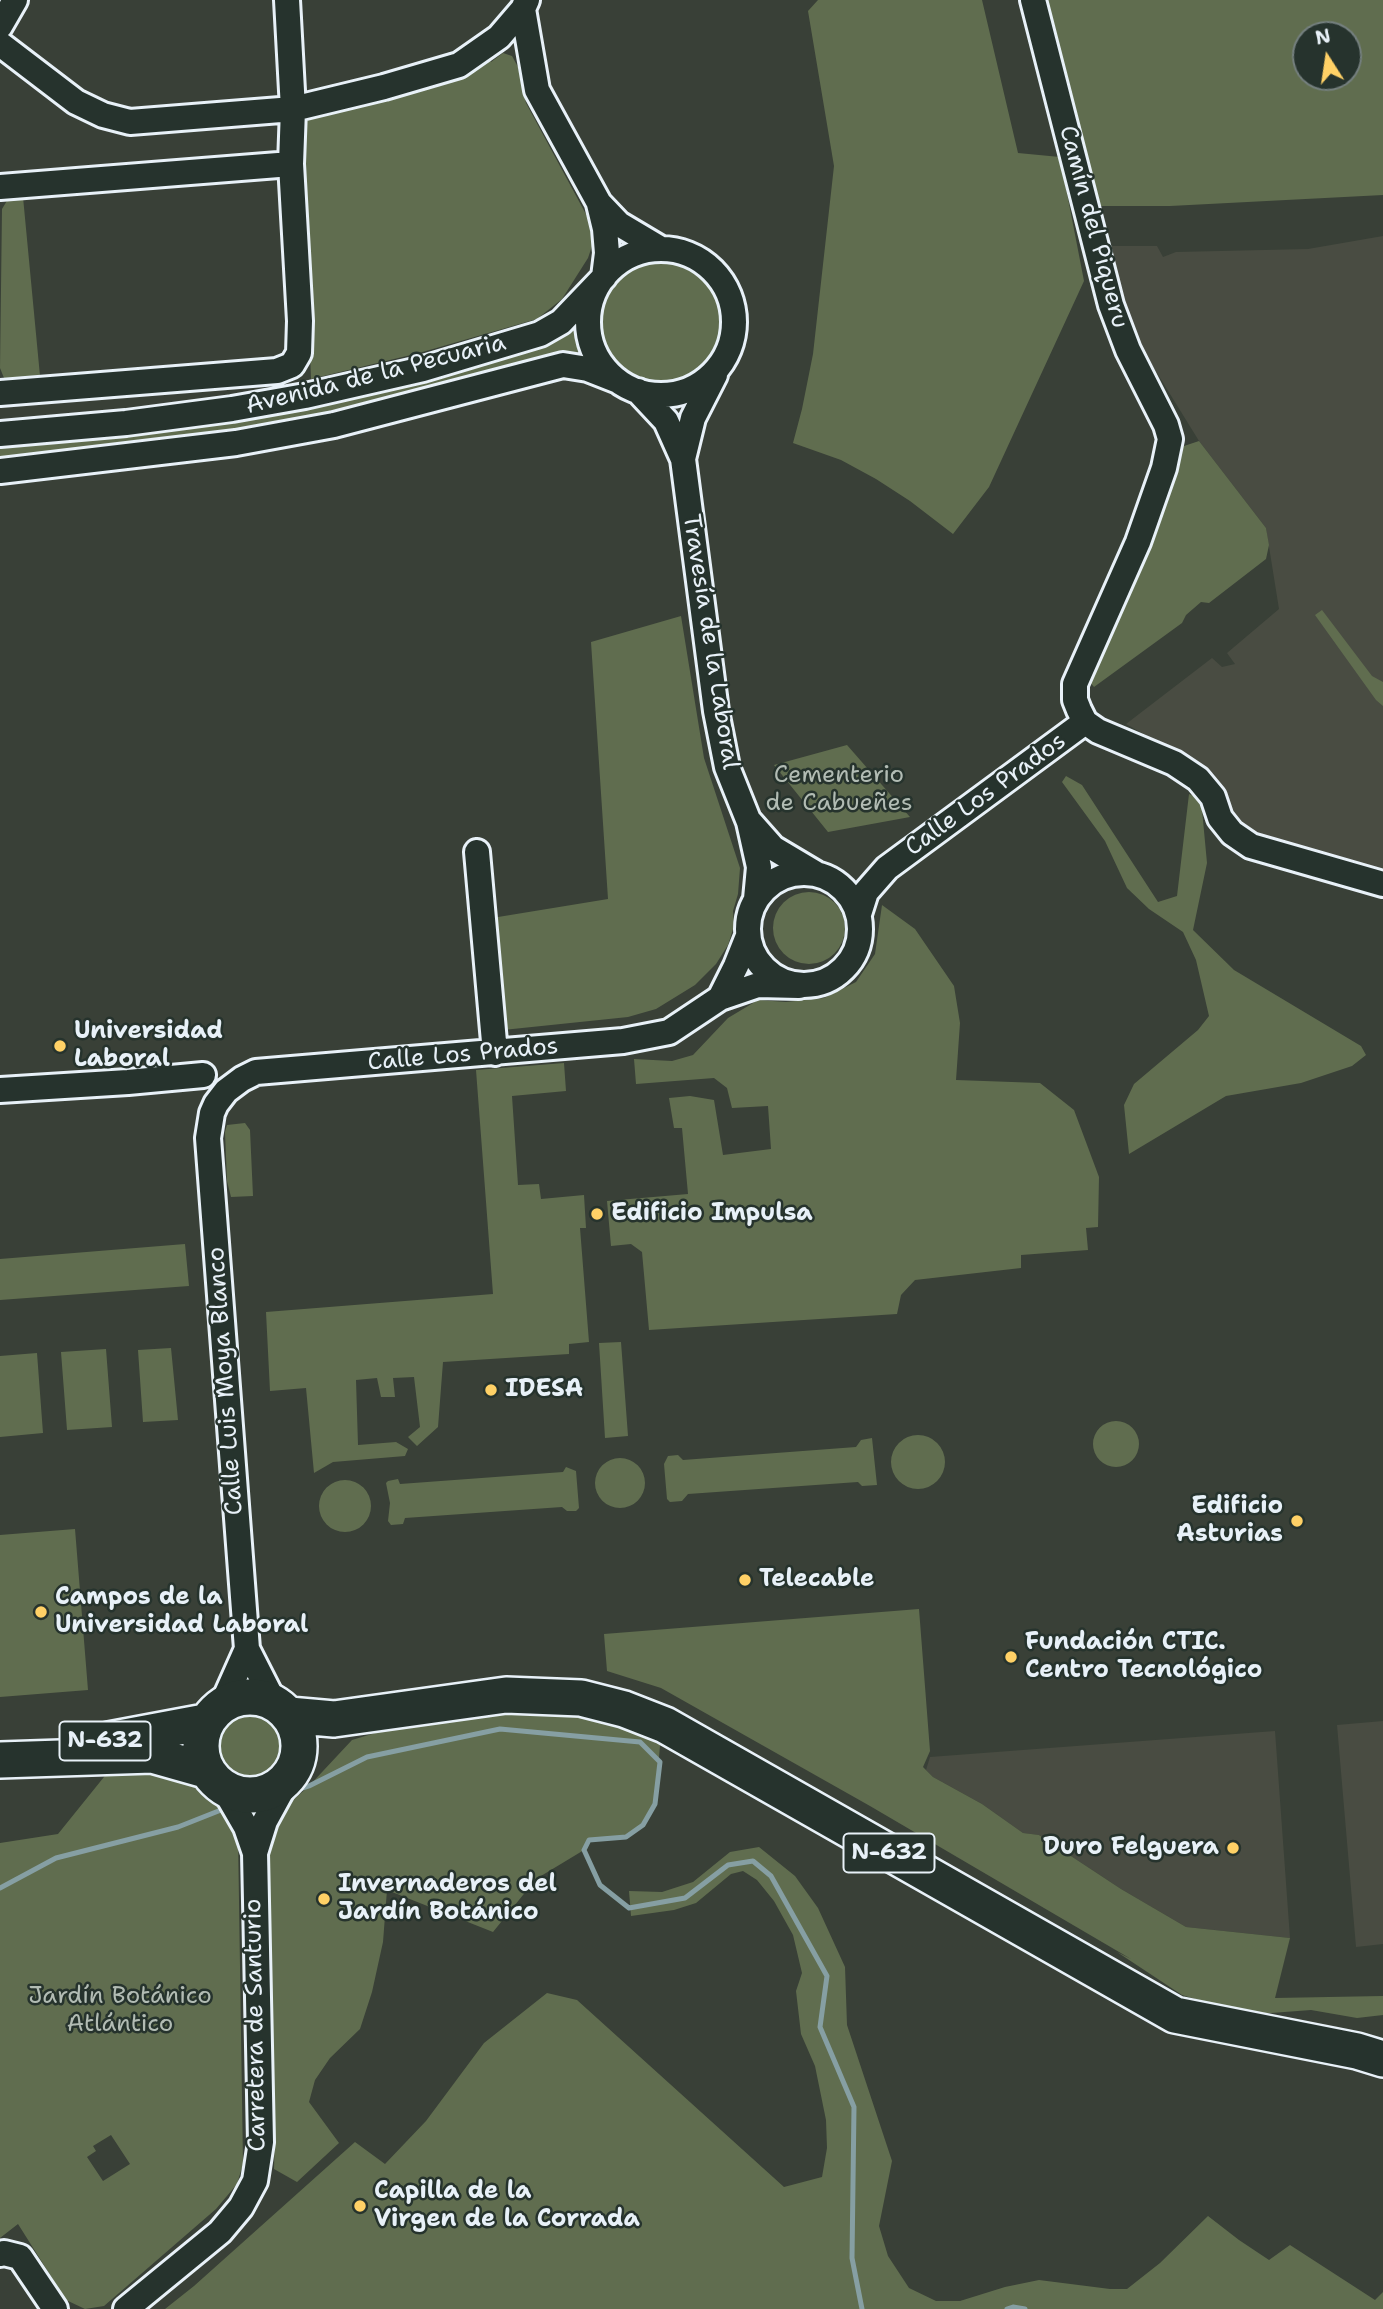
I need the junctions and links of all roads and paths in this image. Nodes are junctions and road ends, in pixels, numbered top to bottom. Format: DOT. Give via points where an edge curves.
graph roads {
  1 [pos="15,0"];
  2 [pos="287,0"];
  3 [pos="1033,0"];
  4 [pos="0,2"];
  5 [pos="525,4"];
  6 [pos="0,26"];
  7 [pos="0,44"];
  8 [pos="293,109"];
  9 [pos="291,164"];
  10 [pos="0,187"];
  11 [pos="599,203"];
  12 [pos="661,249"];
  13 [pos="604,276"];
  14 [pos="721,364"];
  15 [pos="627,385"];
  16 [pos="0,393"];
  17 [pos="0,434"];
  18 [pos="682,458"];
  19 [pos="0,471"];
  20 [pos="1085,722"];
  21 [pos="749,822"];
  22 [pos="477,852"];
  23 [pos="887,868"];
  24 [pos="825,877"];
  25 [pos="1383,884"];
  26 [pos="756,899"];
  27 [pos="859,914"];
  28 [pos="748,936"];
  29 [pos="799,985"];
  30 [pos="720,998"];
  31 [pos="495,1053"];
  32 [pos="203,1075"];
  33 [pos="0,1090"];
  34 [pos="212,1114"];
  35 [pos="247,1649"];
  36 [pos="282,1710"];
  37 [pos="214,1713"];
  38 [pos="388,1713"];
  39 [pos="2,1760"];
  40 [pos="293,1771"];
  41 [pos="214,1780"];
  42 [pos="255,1853"];
  43 [pos="1383,2059"];
  44 [pos="0,2254"];
  45 [pos="55,2309"];
  46 [pos="126,2309"];
  1 -- 4 [label="street"];
  1 -- 6 [label="street"];
  2 -- 8 [label="street"];
  3 -- 20 [label="street, Camín del Piqueru" via="1111,305 1170,439 1138,542 1075,684 1075,700"];
  5 -- 8 [label="street" via="499,37 459,65"];
  5 -- 11 [label="street" via="537,90"];
  7 -- 8 [label="street" via="76,102 130,122"];
  8 -- 9 [label="street"];
  9 -- 10 [label="street"];
  9 -- 16 [label="street" via="300,321 299,354 292,365 277,371"];
  11 -- 12 [label="street" via="619,225"];
  11 -- 13 [label="street" via="607,253"];
  12 -- 13 [label="street" via="634,253"];
  12 -- 14 [label="street" via="699,259 729,293 734,327"];
  13 -- 15 [label="street" via="587,317 591,341 597,359"];
  13 -- 17 [label="street, Avenida de la Pecuaria" via="561,322 540,334 422,369 232,410"];
  14 -- 15 [label="street" via="696,388 662,394"];
  14 -- 18 [label="street, Travesía de la Laboral" via="694,418"];
  15 -- 18 [label="street, Travesía de la Laboral" via="666,421"];
  15 -- 19 [label="street, Avenida de la Pecuaria" via="588,369 563,365 334,425 236,443"];
  18 -- 21 [label="street, Travesía de la Laboral" via="716,711 727,766"];
  20 -- 23 [label="street, Calle Los Prados"];
  20 -- 25 [label="street" via="1198,779 1213,797 1220,818 1251,846"];
  21 -- 24 [label="street, Travesía de la Laboral" via="774,848"];
  21 -- 26 [label="street, Travesía de la Laboral" via="759,867"];
  22 -- 31 [label="street"];
  23 -- 24 [label="street, Calle Los Prados" via="859,879"];
  23 -- 27 [label="street, Calle Los Prados" via="866,892"];
  24 -- 26 [label="street" via="795,873 775,880"];
  24 -- 27 [label="street" via="851,894"];
  26 -- 28 [label="street" via="748,918"];
  27 -- 29 [label="street" via="861,936 848,965 819,984"];
  28 -- 29 [label="street" via="763,968"];
  28 -- 30 [label="street, Calle Los Prados"];
  29 -- 30 [label="street, Calle Los Prados" via="758,985"];
  30 -- 31 [label="street, Calle Los Prados" via="669,1032"];
  31 -- 34 [label="street, Calle Los Prados" via="256,1072 226,1091"];
  32 -- 33 [label="street"];
  34 -- 35 [label="street, Calle Luis Moya Blanco" via="208,1138"];
  35 -- 36 [label="street, Calle Luis Moya Blanco"];
  35 -- 37 [label="street, Calle Luis Moya Blanco"];
  36 -- 37 [label="highway" via="247,1696 233,1699"];
  36 -- 38 [label="highway, N-632" via="334,1719"];
  36 -- 40 [label="highway" via="299,1739"];
  37 -- 39 [label="highway, N-632"];
  37 -- 41 [label="highway" via="201,1745"];
  38 -- 40 [label="highway, N-632" via="336,1732"];
  38 -- 43 [label="highway, N-632" via="506,1695 581,1698 624,1709 665,1725 1175,2015"];
  39 -- 41 [label="highway, N-632" via="152,1755"];
  40 -- 41 [label="highway, N-632" via="274,1790 256,1796 239,1795"];
  40 -- 42 [label="street, Carretera de Santurio" via="265,1821"];
  41 -- 42 [label="street, Carretera de Santurio" via="246,1827"];
  42 -- 46 [label="street, Carretera de Santurio" via="261,2143 255,2181 220,2232"];
  44 -- 45 [label="street" via="20,2257"];
}
